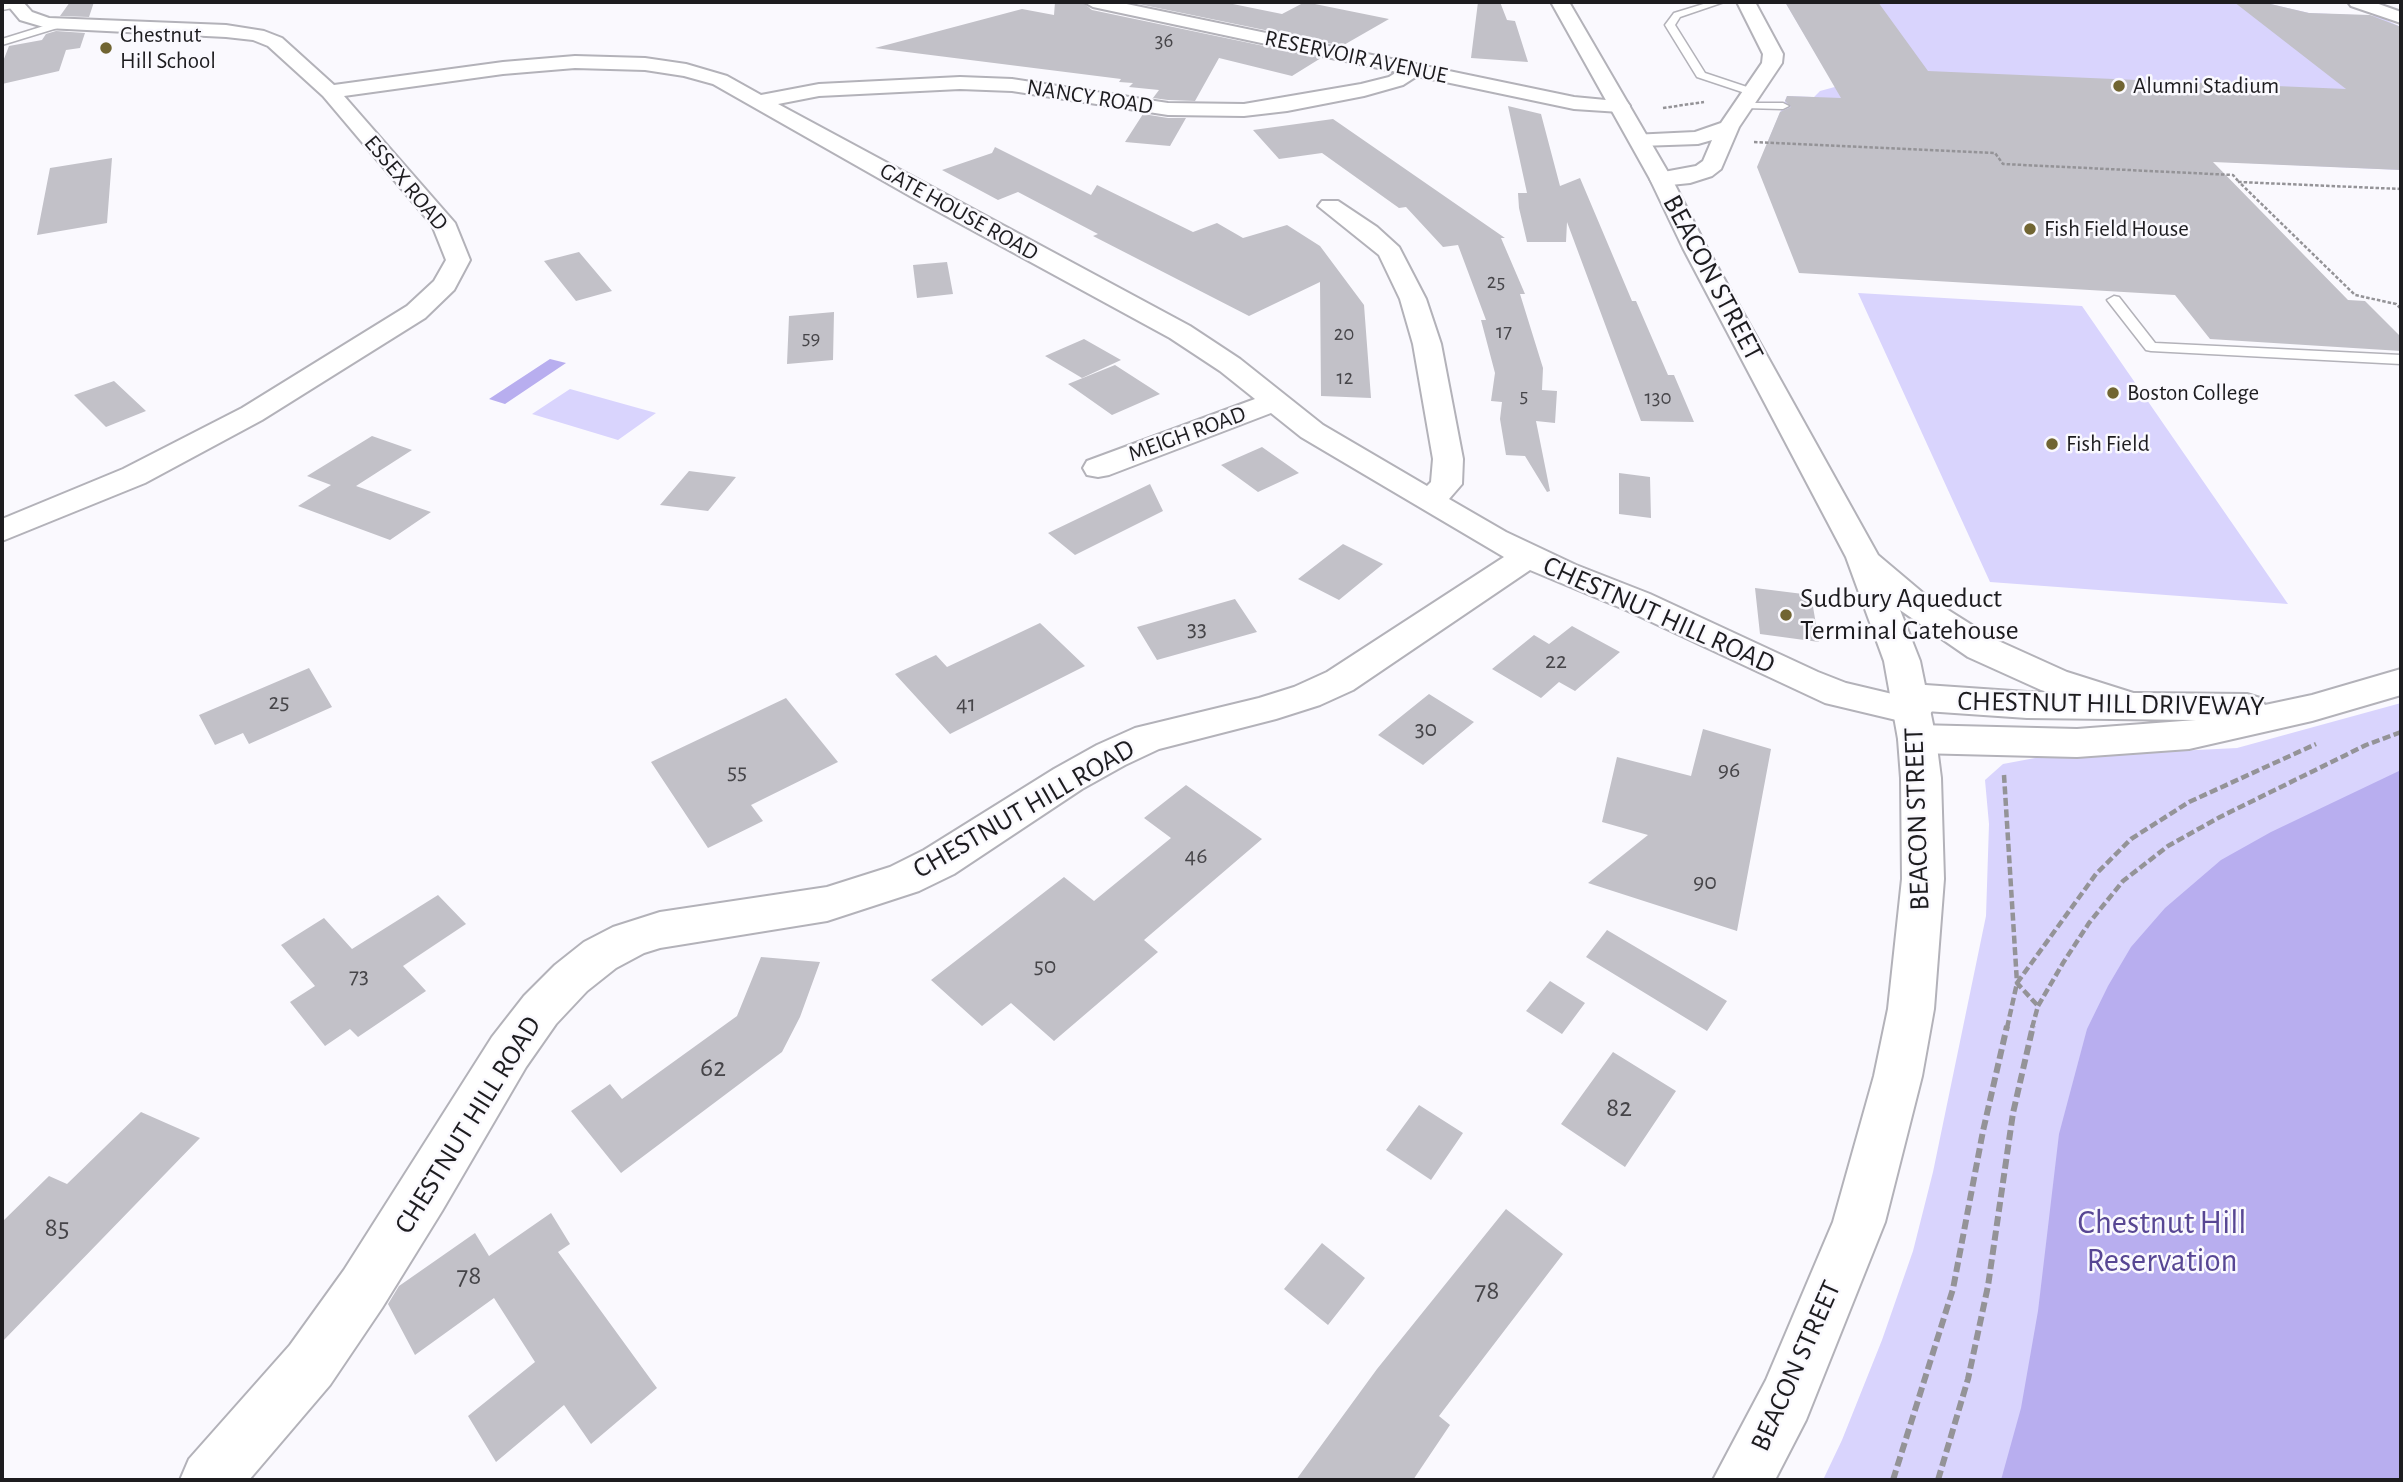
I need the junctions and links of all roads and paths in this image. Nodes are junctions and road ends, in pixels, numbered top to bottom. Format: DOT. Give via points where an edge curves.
graph roads {
  1 [pos="1093,2"];
  2 [pos="1560,2"];
  3 [pos="1719,2"];
  4 [pos="1746,2"];
  5 [pos="2357,2"];
  6 [pos="10,5"];
  7 [pos="2401,18"];
  8 [pos="60,24"];
  9 [pos="2,42"];
  10 [pos="1414,69"];
  11 [pos="330,92"];
  12 [pos="1748,99"];
  13 [pos="1710,100"];
  14 [pos="761,101"];
  15 [pos="1620,106"];
  16 [pos="1783,106"];
  17 [pos="1663,108"];
  18 [pos="1728,127"];
  19 [pos="1640,140"];
  20 [pos="1746,142"];
  21 [pos="1661,179"];
  22 [pos="2239,182"];
  23 [pos="2401,189"];
  24 [pos="1330,206"];
  25 [pos="2114,300"];
  26 [pos="2401,309"];
  27 [pos="2401,360"];
  28 [pos="1276,401"];
  29 [pos="1098,468"];
  30 [pos="1430,501"];
  31 [pos="2,531"];
  32 [pos="1528,556"];
  33 [pos="1863,557"];
  34 [pos="2401,682"];
  35 [pos="2133,706"];
  36 [pos="1913,716"];
  37 [pos="2317,725"];
  38 [pos="2401,732"];
  39 [pos="2005,767"];
  40 [pos="2017,983"];
  41 [pos="2038,1006"];
  42 [pos="210,1480"];
  43 [pos="1743,1480"];
  44 [pos="1893,1480"];
  45 [pos="1938,1480"];
  1 -- 10 [label="street, RESERVOIR AVENUE"];
  2 -- 15 [label="street, BEACON STREET"];
  3 -- 12 [label="lane" via="1677,15 1670,25 1701,75"];
  4 -- 12 [label="street" via="1773,58"];
  5 -- 7 [label="street"];
  6 -- 8 [label="street, ESSEX ROAD" via="36,20"];
  8 -- 9 [label="lane"];
  8 -- 11 [label="street, ESSEX ROAD" via="257,35 275,42"];
  10 -- 14 [label="street, NANCY ROAD" via="1364,90 1244,110 1168,109 1021,87 960,83 819,90"];
  10 -- 15 [label="street, RESERVOIR AVENUE" via="1583,104"];
  11 -- 14 [label="street, GATE HOUSE ROAD" via="529,65 600,62 645,64 704,75"];
  11 -- 31 [label="street, ESSEX ROAD" via="443,223 458,260 446,285 393,327 222,430 134,476"];
  12 -- 16 [label="lane"];
  12 -- 18 [label="street"];
  13 -- 17 [label="path"];
  14 -- 28 [label="street, GATE HOUSE ROAD" via="1180,332"];
  15 -- 19 [label="street, BEACON STREET"];
  18 -- 19 [label="street" via="1698,138"];
  18 -- 21 [label="street" via="1713,164 1704,171"];
  19 -- 21 [label="street, BEACON STREET"];
  20 -- 22 [label="path" via="1995,153 2003,163 2233,175"];
  21 -- 33 [label="street, BEACON STREET"];
  22 -- 23 [label="path"];
  22 -- 26 [label="path" via="2355,295"];
  24 -- 30 [label="street" via="1390,252 1413,299 1427,344 1448,459 1446,484"];
  25 -- 27 [label="lane" via="2151,347"];
  28 -- 29 [label="street, MEIGH ROAD"];
  28 -- 30 [label="street, GATE HOUSE ROAD" via="1324,439"];
  30 -- 32 [label="street, GATE HOUSE ROAD"];
  32 -- 36 [label="street, CHESTNUT HILL ROAD" via="1638,601 1805,681"];
  32 -- 42 [label="street, CHESTNUT HILL ROAD" via="1340,681 1263,710 1149,738 1111,755 904,879 827,904 660,930 600,955 571,978 532,1021 310,1365"];
  33 -- 35 [label="street" via="1917,606 1981,648 2054,681"];
  33 -- 36 [label="street, BEACON STREET" via="1888,618"];
  34 -- 37 [label="street, CHESTNUT HILL DRIVEWAY"];
  35 -- 36 [label="street, CHESTNUT HILL DRIVEWAY" via="2027,705"];
  35 -- 37 [label="street, CHESTNUT HILL DRIVEWAY"];
  36 -- 37 [label="street, CHESTNUT HILL DRIVEWAY" via="2077,743"];
  36 -- 43 [label="street, BEACON STREET" via="1921,778 1923,879 1913,996 1898,1076 1854,1234 1786,1400"];
  37 -- 40 [label="path" via="2131,839 2095,874"];
  38 -- 41 [label="path" via="2354,751 2168,846 2123,881 2089,923"];
  39 -- 40 [label="path"];
  40 -- 41 [label="path"];
  40 -- 44 [label="path" via="1953,1289"];
  41 -- 45 [label="path" via="2013,1113 1985,1299 1968,1379"];
}
